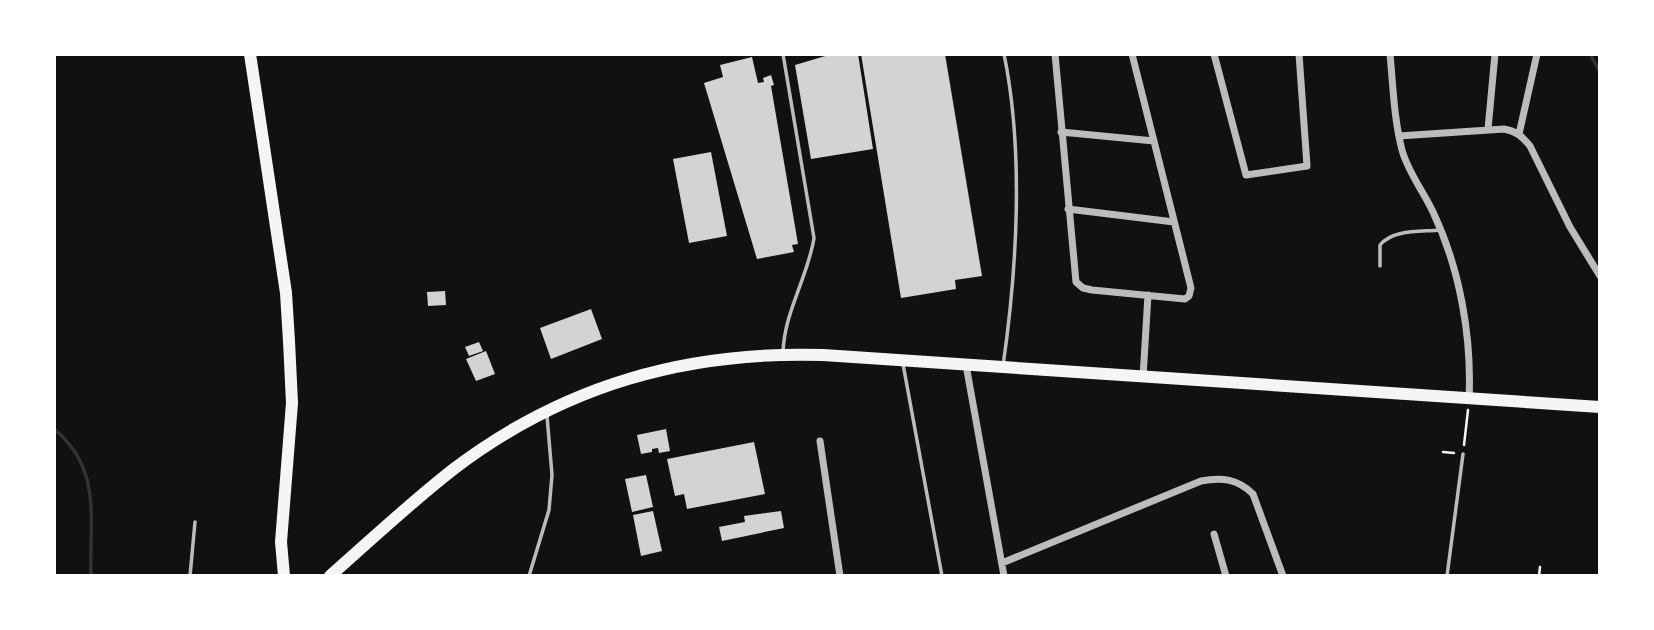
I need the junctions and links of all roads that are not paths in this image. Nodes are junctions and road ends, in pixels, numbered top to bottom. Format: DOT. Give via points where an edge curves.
graph roads {
  1 [pos="250,54"];
  2 [pos="783,54"];
  3 [pos="1004,54"];
  4 [pos="1055,54"];
  5 [pos="1132,54"];
  6 [pos="1214,54"];
  7 [pos="1299,54"];
  8 [pos="1390,54"];
  9 [pos="1495,54"];
  10 [pos="1537,54"];
  11 [pos="1488,129"];
  12 [pos="1061,132"];
  13 [pos="1519,134"];
  14 [pos="1399,136"];
  15 [pos="1154,141"];
  16 [pos="1068,209"];
  17 [pos="1174,222"];
  18 [pos="1440,230"];
  19 [pos="1380,266"];
  20 [pos="1599,272"];
  21 [pos="1148,295"];
  22 [pos="783,354"];
  23 [pos="902,360"];
  24 [pos="966,365"];
  25 [pos="1003,367"];
  26 [pos="1143,378"];
  27 [pos="1469,400"];
  28 [pos="1600,407"];
  29 [pos="547,410"];
  30 [pos="820,441"];
  31 [pos="1463,454"];
  32 [pos="195,522"];
  33 [pos="1214,534"];
  34 [pos="1002,563"];
  35 [pos="190,576"];
  36 [pos="284,576"];
  37 [pos="330,576"];
  38 [pos="529,576"];
  39 [pos="840,576"];
  40 [pos="942,576"];
  41 [pos="1004,576"];
  42 [pos="1226,576"];
  43 [pos="1283,576"];
  44 [pos="1447,576"];
  1 -- 36 [label="main road" via="286,293 292,403 281,542"];
  2 -- 22 [label="lane" via="814,238 785,331"];
  3 -- 25 [label="lane" via="1015,165 1014,251"];
  4 -- 12 [label="street"];
  5 -- 15 [label="street"];
  6 -- 7 [label="street" via="1246,175 1307,166"];
  8 -- 14 [label="street"];
  9 -- 11 [label="street"];
  10 -- 13 [label="street"];
  11 -- 13 [label="street" via="1504,128"];
  11 -- 14 [label="street"];
  12 -- 15 [label="street"];
  12 -- 16 [label="street"];
  13 -- 20 [label="street"];
  14 -- 18 [label="street" via="1407,164"];
  15 -- 17 [label="street"];
  16 -- 17 [label="street"];
  16 -- 21 [label="street" via="1078,285"];
  17 -- 21 [label="street" via="1191,288 1189,296"];
  18 -- 19 [label="lane" via="1385,239 1380,245"];
  18 -- 27 [label="street" via="1466,328"];
  21 -- 26 [label="street"];
  22 -- 23 [label="main road"];
  22 -- 29 [label="main road" via="663,368"];
  23 -- 24 [label="main road"];
  23 -- 40 [label="lane"];
  24 -- 25 [label="main road"];
  24 -- 34 [label="street"];
  25 -- 26 [label="main road"];
  26 -- 27 [label="main road"];
  27 -- 28 [label="main road"];
  29 -- 37 [label="main road" via="454,469"];
  29 -- 38 [label="lane" via="552,475 549,510"];
  30 -- 39 [label="street"];
  31 -- 44 [label="lane"];
  32 -- 35 [label="lane"];
  33 -- 42 [label="street"];
  34 -- 41 [label="street"];
  34 -- 43 [label="street" via="1201,481 1225,479 1253,494"];
}
